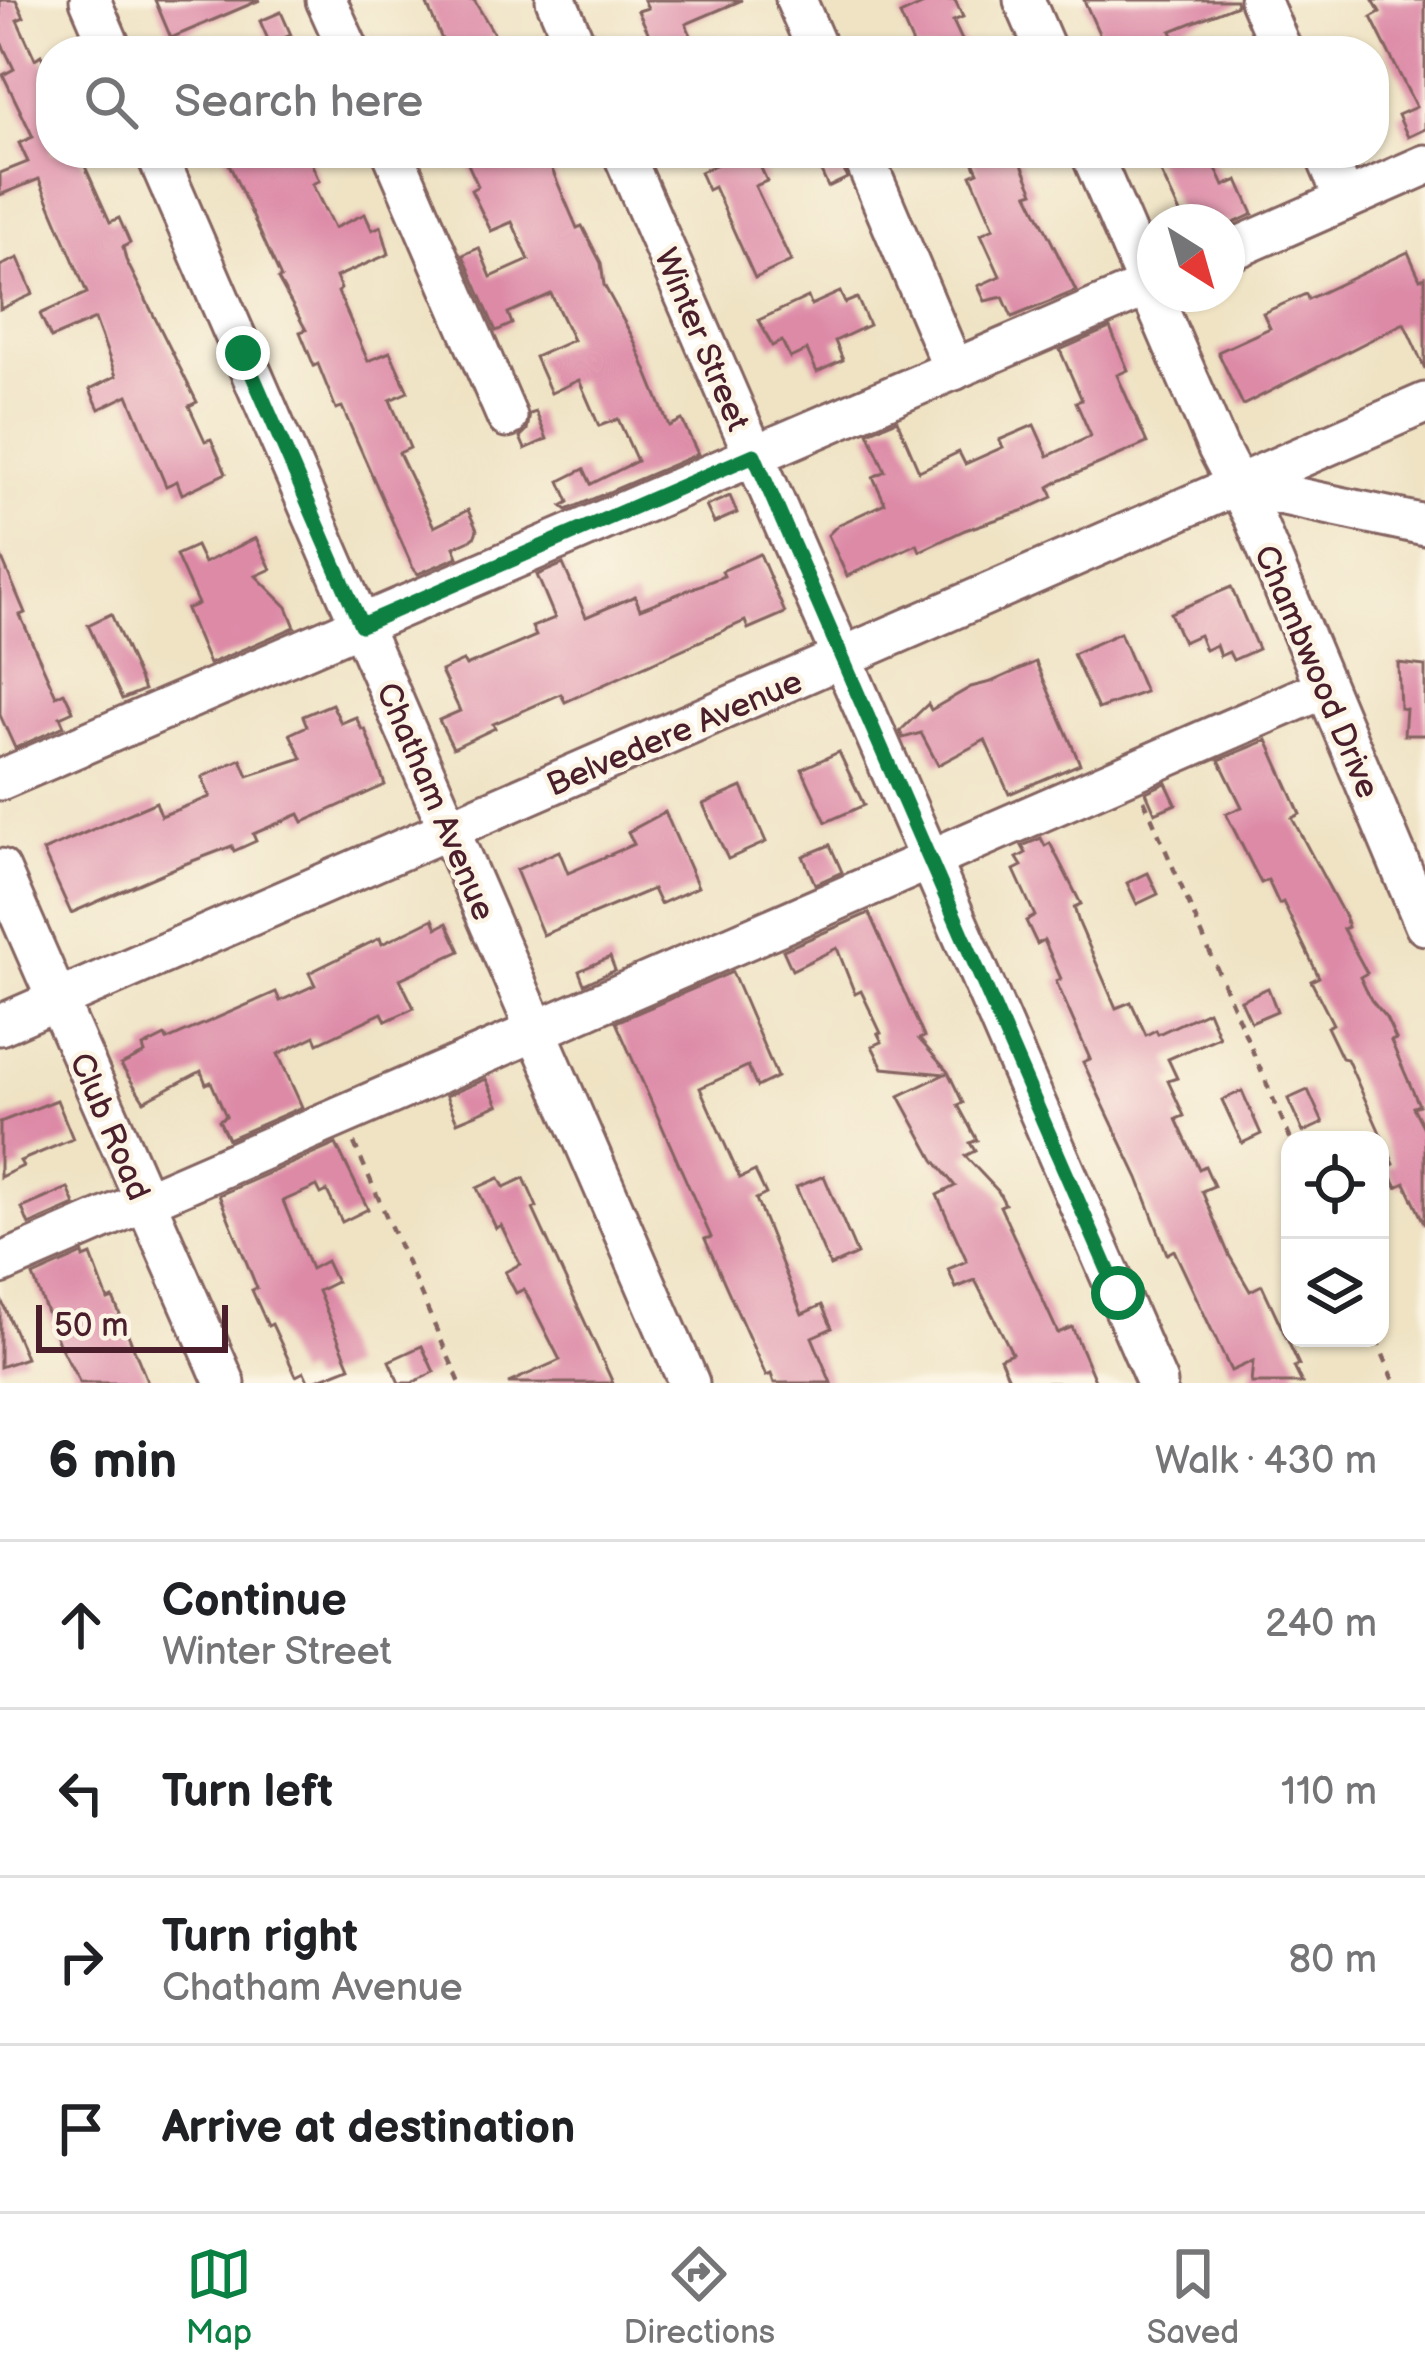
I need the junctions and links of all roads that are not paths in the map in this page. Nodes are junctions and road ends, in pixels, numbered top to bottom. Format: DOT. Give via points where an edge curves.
graph roads {
  1 [pos="90,0"];
  2 [pos="326,0"];
  3 [pos="556,0"];
  4 [pos="796,0"];
  5 [pos="1024,0"];
  6 [pos="1260,0"];
  7 [pos="106,36"];
  8 [pos="342,36"];
  9 [pos="572,36"];
  10 [pos="812,36"];
  11 [pos="1040,36"];
  12 [pos="1276,36"];
  13 [pos="1425,165"];
  14 [pos="163,168"];
  15 [pos="399,168"];
  16 [pos="629,168"];
  17 [pos="868,168"];
  18 [pos="1097,168"];
  19 [pos="1331,168"];
  20 [pos="1345,200"];
  21 [pos="1245,244"];
  22 [pos="1137,253"];
  23 [pos="1137,291"];
  24 [pos="1164,312"];
  25 [pos="955,370"];
  26 [pos="1425,403"];
  27 [pos="507,417"];
  28 [pos="754,455"];
  29 [pos="1238,485"];
  30 [pos="1425,525"];
  31 [pos="361,625"];
  32 [pos="844,658"];
  33 [pos="1325,688"];
  34 [pos="0,780"];
  35 [pos="449,829"];
  36 [pos="932,860"];
  37 [pos="0,868"];
  38 [pos="1425,925"];
  39 [pos="57,1000"];
  40 [pos="0,1025"];
  41 [pos="536,1032"];
  42 [pos="143,1202"];
  43 [pos="0,1264"];
  44 [pos="225,1383"];
  45 [pos="688,1383"];
  46 [pos="1157,1383"];
  1 -- 7 [label="street"];
  2 -- 8 [label="street"];
  3 -- 9 [label="street"];
  4 -- 10 [label="street"];
  5 -- 11 [label="street"];
  6 -- 12 [label="street"];
  13 -- 20 [label="street"];
  14 -- 31 [label="street, Chatham Avenue"];
  15 -- 27 [label="street"];
  16 -- 28 [label="street, Winter Street"];
  17 -- 25 [label="street"];
  18 -- 22 [label="street, Chambwood Drive"];
  19 -- 20 [label="street"];
  20 -- 21 [label="street"];
  23 -- 25 [label="street"];
  24 -- 29 [label="street, Chambwood Drive"];
  25 -- 28 [label="street"];
  26 -- 29 [label="street, Belvedere Avenue"];
  28 -- 31 [label="street"];
  28 -- 32 [label="street, Winter Street"];
  29 -- 30 [label="street"];
  29 -- 32 [label="street, Belvedere Avenue"];
  29 -- 33 [label="street, Chambwood Drive"];
  31 -- 34 [label="street"];
  31 -- 35 [label="street, Chatham Avenue"];
  32 -- 35 [label="street, Belvedere Avenue"];
  32 -- 36 [label="street, Winter Street"];
  33 -- 36 [label="street"];
  33 -- 38 [label="street, Chambwood Drive"];
  35 -- 39 [label="street, Belvedere Avenue"];
  35 -- 41 [label="street, Chatham Avenue"];
  36 -- 41 [label="street"];
  36 -- 46 [label="street, Winter Street"];
  37 -- 39 [label="street, Club Road"];
  39 -- 40 [label="street, Belvedere Avenue"];
  39 -- 42 [label="street, Club Road"];
  41 -- 42 [label="street"];
  41 -- 45 [label="street, Chatham Avenue"];
  42 -- 43 [label="street"];
  42 -- 44 [label="street, Club Road"];
}
